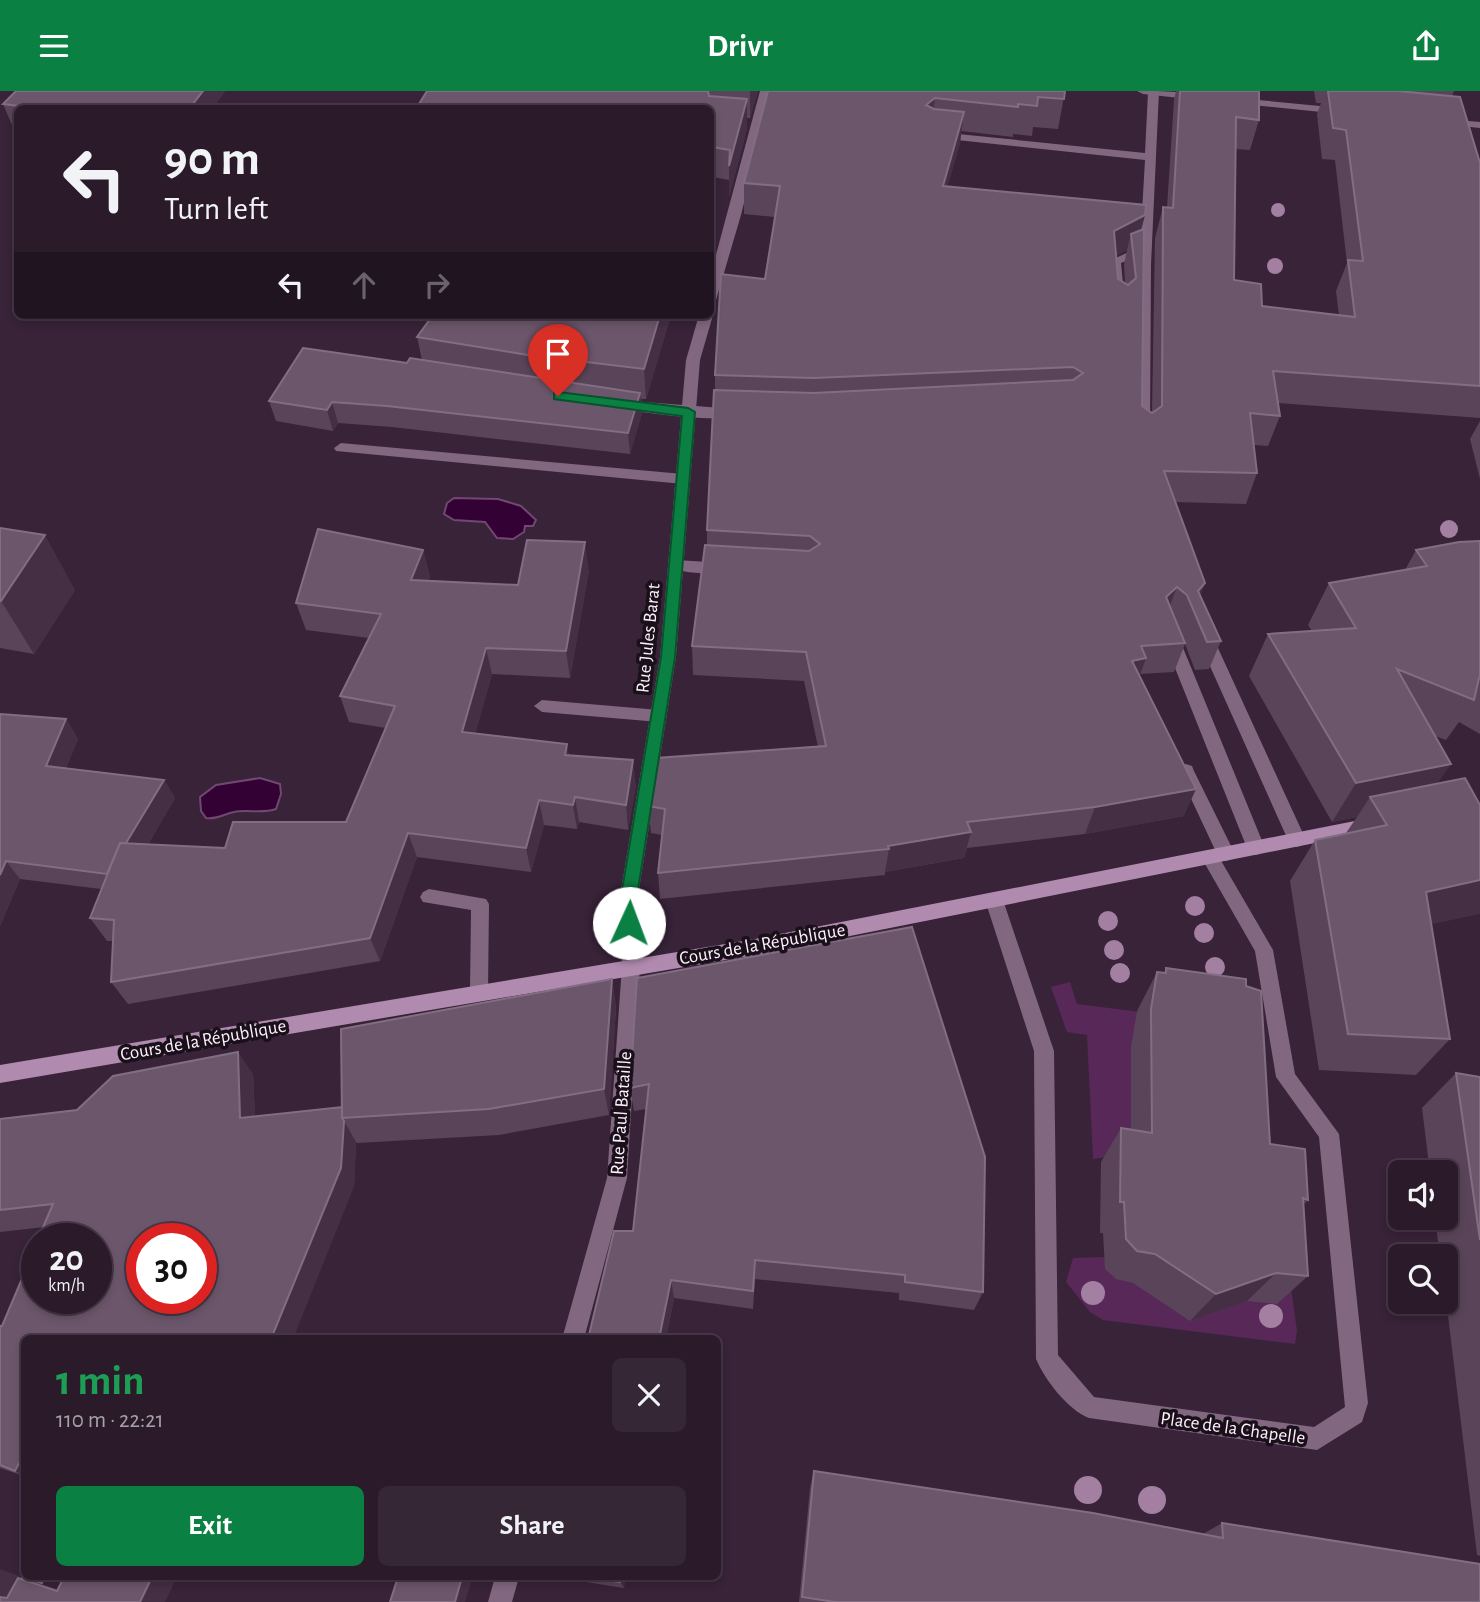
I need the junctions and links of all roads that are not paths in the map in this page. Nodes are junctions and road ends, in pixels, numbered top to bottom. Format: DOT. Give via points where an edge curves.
graph roads {
  1 [pos="766,91"];
  2 [pos="1148,92"];
  3 [pos="1209,98"];
  4 [pos="1223,99"];
  5 [pos="1359,113"];
  6 [pos="1427,120"];
  7 [pos="1480,125"];
  8 [pos="931,134"];
  9 [pos="1151,157"];
  10 [pos="1145,249"];
  11 [pos="717,256"];
  12 [pos="714,275"];
  13 [pos="1118,297"];
  14 [pos="705,319"];
  15 [pos="610,403"];
  16 [pos="688,412"];
  17 [pos="743,414"];
  18 [pos="1143,436"];
  19 [pos="341,448"];
  20 [pos="683,479"];
  21 [pos="676,565"];
  22 [pos="742,569"];
  23 [pos="1197,619"];
  24 [pos="1166,625"];
  25 [pos="542,706"];
  26 [pos="659,716"];
  27 [pos="1176,750"];
  28 [pos="1393,820"];
  29 [pos="1297,839"];
  30 [pos="1256,848"];
  31 [pos="1218,855"];
  32 [pos="429,897"];
  33 [pos="995,900"];
  34 [pos="631,966"];
  35 [pos="479,991"];
  36 [pos="0,1074"];
  37 [pos="574,1335"];
  38 [pos="32,1580"];
  39 [pos="506,1580"];
  40 [pos="21,1602"];
  41 [pos="500,1602"];
  1 -- 11 [label="street" via="752,124"];
  2 -- 3 [label="street"];
  2 -- 9 [label="street"];
  4 -- 5 [label="street"];
  6 -- 7 [label="street"];
  8 -- 9 [label="street"];
  9 -- 10 [label="street"];
  10 -- 13 [label="street" via="1115,261"];
  10 -- 18 [label="street"];
  11 -- 12 [label="street"];
  14 -- 16 [label="street, Rue Jules Barat" via="693,360"];
  15 -- 16 [label="street"];
  16 -- 17 [label="street"];
  16 -- 20 [label="street, Rue Jules Barat"];
  19 -- 20 [label="street"];
  20 -- 21 [label="street, Rue Jules Barat"];
  21 -- 22 [label="street"];
  21 -- 26 [label="street, Rue Jules Barat"];
  23 -- 29 [label="street"];
  24 -- 30 [label="street"];
  25 -- 26 [label="street"];
  26 -- 34 [label="street, Rue Jules Barat" via="628,902"];
  27 -- 31 [label="street, Place de la Chapelle"];
  28 -- 29 [label="main road, Cours de la République"];
  29 -- 30 [label="main road, Cours de la République"];
  30 -- 31 [label="main road, Cours de la République"];
  31 -- 33 [label="main road, Cours de la République"];
  31 -- 33 [label="street, Place de la Chapelle" via="1264,950 1286,1077 1329,1134 1357,1403 1354,1414 1317,1439 1089,1407 1047,1359 1044,1051"];
  32 -- 35 [label="street" via="480,904"];
  33 -- 34 [label="main road, Cours de la République"];
  34 -- 35 [label="main road, Cours de la République"];
  34 -- 37 [label="street, Rue Paul Bataille" via="617,1178"];
  35 -- 36 [label="main road, Cours de la République"];
  38 -- 40 [label="street"];
  39 -- 41 [label="street"];
}
